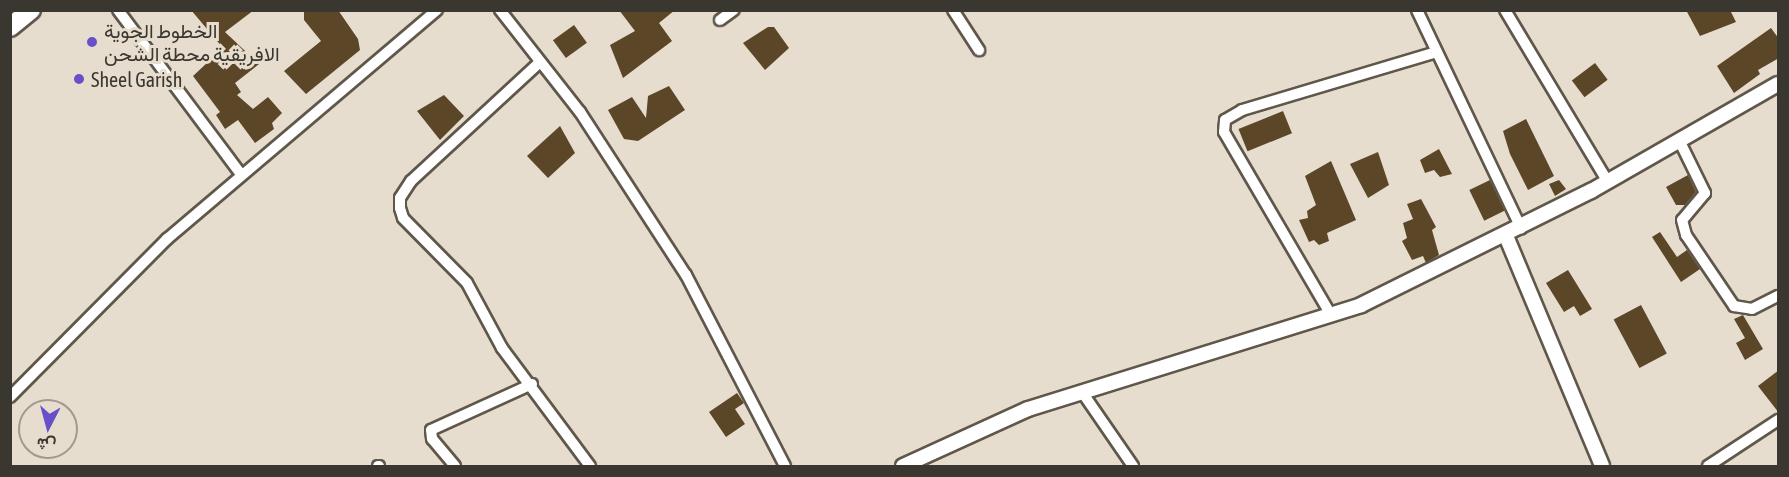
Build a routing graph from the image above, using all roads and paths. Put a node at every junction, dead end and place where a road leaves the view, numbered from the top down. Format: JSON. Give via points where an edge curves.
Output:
{"nodes":[{"id":1,"x":31,"y":10,"type":"edge"},
{"id":2,"x":118,"y":10,"type":"edge"},
{"id":3,"x":437,"y":10,"type":"edge"},
{"id":4,"x":500,"y":10,"type":"edge"},
{"id":5,"x":734,"y":10,"type":"edge"},
{"id":6,"x":953,"y":10,"type":"edge"},
{"id":7,"x":1417,"y":10,"type":"edge"},
{"id":8,"x":1505,"y":10,"type":"edge"},
{"id":9,"x":720,"y":20,"type":"dead end"},
{"id":10,"x":10,"y":27,"type":"edge"},
{"id":11,"x":979,"y":50,"type":"dead end"},
{"id":12,"x":1436,"y":52,"type":"junction"},
{"id":13,"x":540,"y":62,"type":"junction"},
{"id":14,"x":1779,"y":84,"type":"edge"},
{"id":15,"x":1680,"y":142,"type":"junction"},
{"id":16,"x":240,"y":173,"type":"junction"},
{"id":17,"x":1608,"y":182,"type":"junction"},
{"id":18,"x":1521,"y":228,"type":"junction"},
{"id":19,"x":1506,"y":236,"type":"junction"},
{"id":20,"x":1779,"y":296,"type":"edge"},
{"id":21,"x":1331,"y":315,"type":"junction"},
{"id":22,"x":532,"y":384,"type":"junction"},
{"id":23,"x":1082,"y":392,"type":"junction"},
{"id":24,"x":10,"y":397,"type":"edge"},
{"id":25,"x":1779,"y":420,"type":"edge"},
{"id":26,"x":455,"y":466,"type":"edge"},
{"id":27,"x":590,"y":466,"type":"edge"},
{"id":28,"x":785,"y":466,"type":"edge"},
{"id":29,"x":903,"y":466,"type":"edge"},
{"id":30,"x":1133,"y":466,"type":"edge"},
{"id":31,"x":1602,"y":466,"type":"edge"},
{"id":32,"x":1708,"y":466,"type":"edge"}],
"edges":[{"from":1,"to":10,"type":"main road"},
{"from":2,"to":16,"type":"street"},
{"from":3,"to":16,"type":"street"},
{"from":4,"to":13,"type":"street"},
{"from":5,"to":9,"type":"street"},
{"from":6,"to":11,"type":"street"},
{"from":7,"to":12,"type":"street"},
{"from":8,"to":17,"type":"street"},
{"from":12,"to":18,"type":"street"},
{"from":12,"to":21,"type":"street","via":[[1242,110],[1225,120],[1224,132]]},
{"from":13,"to":22,"type":"street","via":[[411,181],[400,198],[403,218],[467,283],[502,348]]},
{"from":13,"to":28,"type":"street","via":[[580,112],[686,275]]},
{"from":14,"to":15,"type":"street"},
{"from":15,"to":17,"type":"street"},
{"from":15,"to":20,"type":"street","via":[[1705,193],[1682,220],[1686,235],[1734,306],[1752,309]]},
{"from":16,"to":24,"type":"street","via":[[166,239]]},
{"from":17,"to":18,"type":"street"},
{"from":18,"to":19,"type":"street"},
{"from":19,"to":21,"type":"street","via":[[1413,282]]},
{"from":19,"to":31,"type":"street"},
{"from":21,"to":23,"type":"street"},
{"from":22,"to":26,"type":"street","via":[[431,430],[431,437]]},
{"from":22,"to":27,"type":"street"},
{"from":23,"to":29,"type":"street","via":[[972,432]]},
{"from":23,"to":30,"type":"street"},
{"from":25,"to":32,"type":"street"}]}
